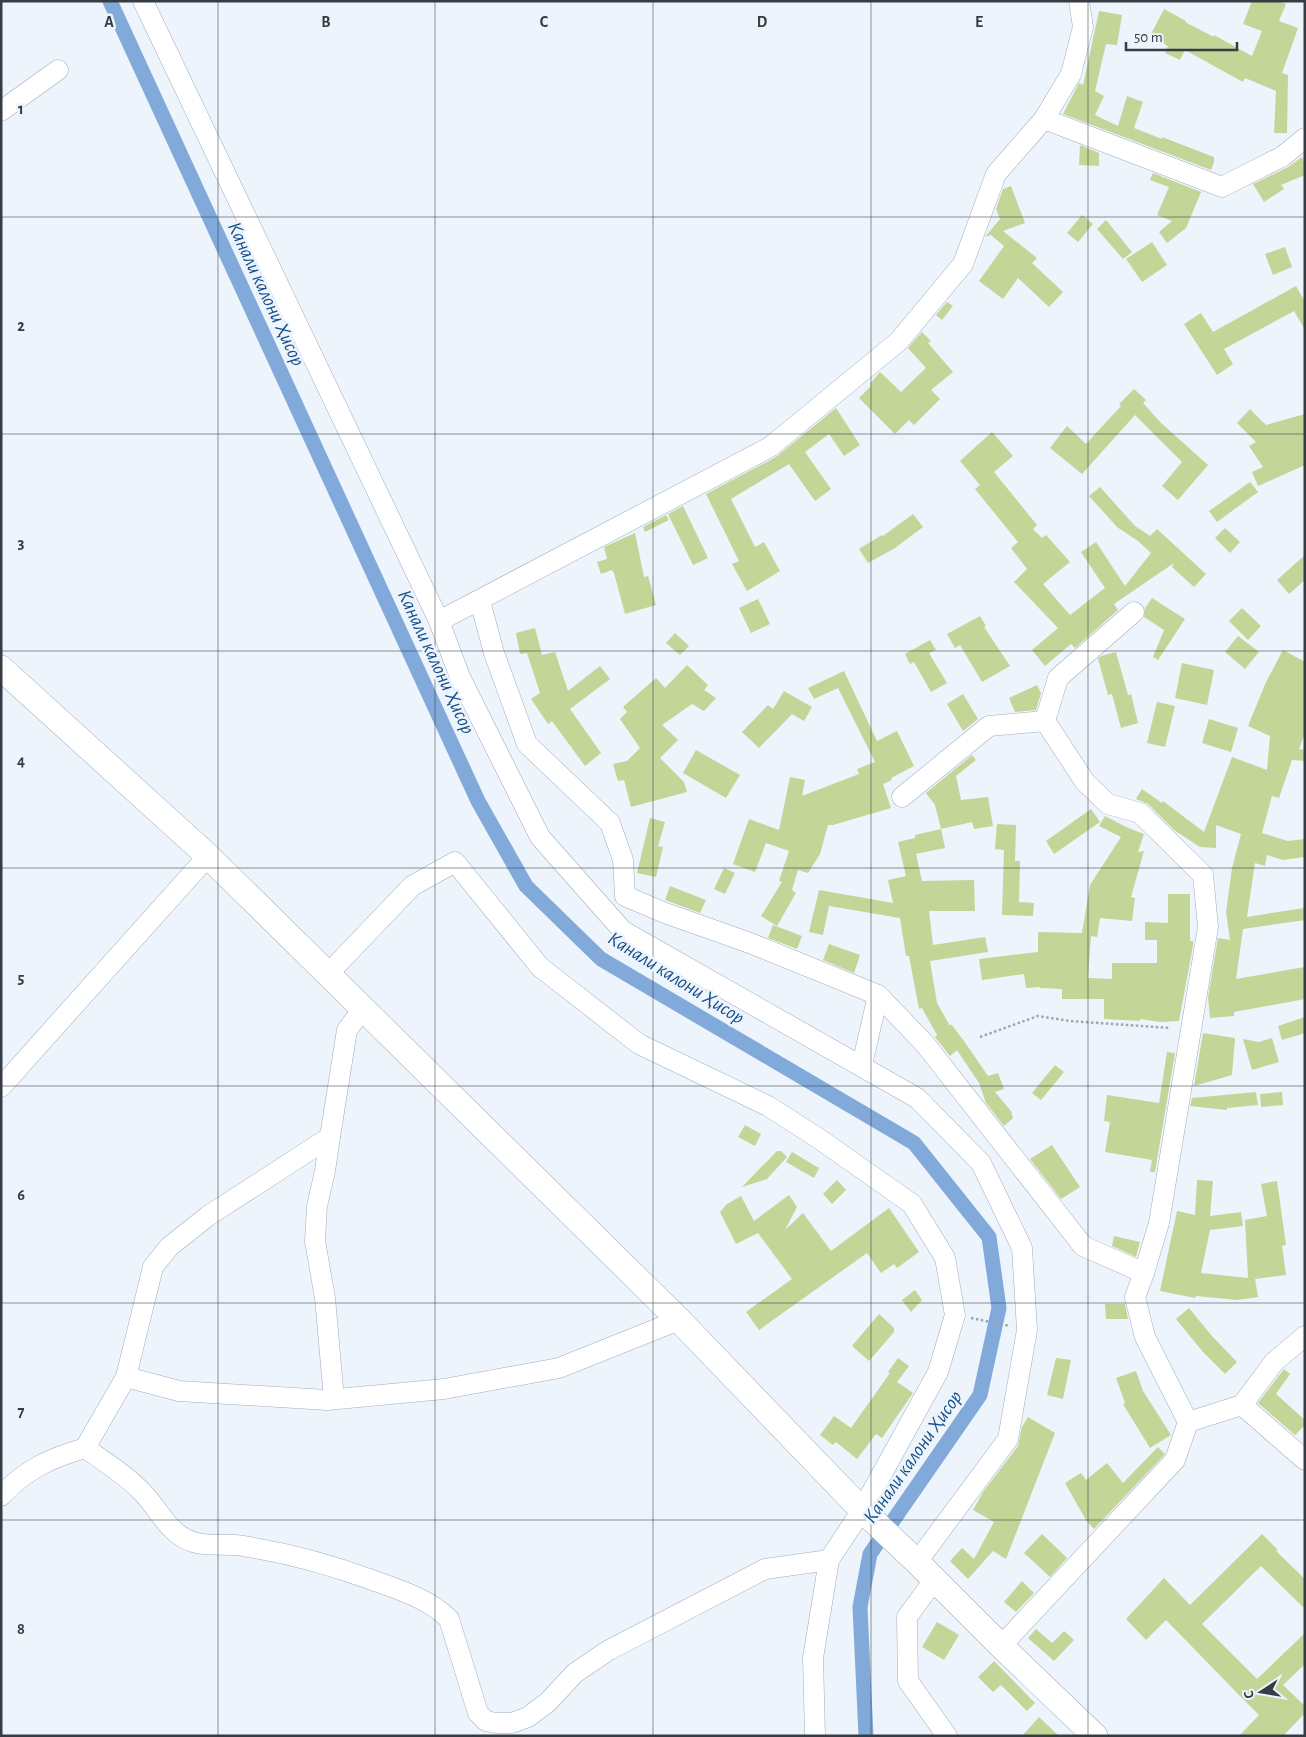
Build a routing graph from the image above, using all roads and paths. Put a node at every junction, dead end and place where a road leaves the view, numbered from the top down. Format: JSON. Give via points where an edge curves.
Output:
{"nodes":[{"id":1,"x":142,"y":1,"type":"edge"},
{"id":2,"x":1079,"y":1,"type":"edge"},
{"id":3,"x":58,"y":70,"type":"dead end"},
{"id":4,"x":1,"y":111,"type":"edge"},
{"id":5,"x":1044,"y":119,"type":"junction"},
{"id":6,"x":1305,"y":138,"type":"edge"},
{"id":7,"x":480,"y":601,"type":"junction"},
{"id":8,"x":1134,"y":612,"type":"dead end"},
{"id":9,"x":439,"y":621,"type":"junction"},
{"id":10,"x":1,"y":668,"type":"edge"},
{"id":11,"x":1046,"y":721,"type":"junction"},
{"id":12,"x":902,"y":797,"type":"dead end"},
{"id":13,"x":208,"y":856,"type":"junction"},
{"id":14,"x":328,"y":974,"type":"junction"},
{"id":15,"x":878,"y":995,"type":"junction"},
{"id":16,"x":363,"y":1009,"type":"junction"},
{"id":17,"x":1170,"y":1028,"type":"dead end"},
{"id":18,"x":980,"y":1037,"type":"dead end"},
{"id":19,"x":862,"y":1065,"type":"junction"},
{"id":20,"x":1,"y":1087,"type":"edge"},
{"id":21,"x":330,"y":1137,"type":"junction"},
{"id":22,"x":1144,"y":1273,"type":"junction"},
{"id":23,"x":955,"y":1314,"type":"junction"},
{"id":24,"x":679,"y":1320,"type":"junction"},
{"id":25,"x":1027,"y":1330,"type":"junction"},
{"id":26,"x":1305,"y":1336,"type":"edge"},
{"id":27,"x":126,"y":1377,"type":"junction"},
{"id":28,"x":334,"y":1400,"type":"junction"},
{"id":29,"x":1242,"y":1405,"type":"junction"},
{"id":30,"x":1188,"y":1422,"type":"junction"},
{"id":31,"x":85,"y":1448,"type":"junction"},
{"id":32,"x":1305,"y":1460,"type":"edge"},
{"id":33,"x":1,"y":1496,"type":"edge"},
{"id":34,"x":862,"y":1510,"type":"junction"},
{"id":35,"x":829,"y":1560,"type":"junction"},
{"id":36,"x":917,"y":1562,"type":"junction"},
{"id":37,"x":935,"y":1579,"type":"junction"},
{"id":38,"x":1001,"y":1646,"type":"junction"},
{"id":39,"x":815,"y":1736,"type":"edge"},
{"id":40,"x":947,"y":1736,"type":"edge"},
{"id":41,"x":1095,"y":1736,"type":"edge"}],
"edges":[{"from":1,"to":9,"type":"street"},
{"from":2,"to":5,"type":"street","via":[[1083,27],[1071,74]]},
{"from":3,"to":4,"type":"street"},
{"from":5,"to":6,"type":"street","via":[[1222,187],[1283,156]]},
{"from":5,"to":7,"type":"street","via":[[996,174],[963,264],[899,341],[770,448]]},
{"from":7,"to":9,"type":"street"},
{"from":7,"to":15,"type":"street","via":[[494,653],[527,744],[610,824],[623,860],[625,896]]},
{"from":8,"to":11,"type":"street","via":[[1058,678]]},
{"from":9,"to":19,"type":"street","via":[[460,678],[540,837],[623,931]]},
{"from":10,"to":13,"type":"main road"},
{"from":11,"to":12,"type":"street","via":[[989,726]]},
{"from":11,"to":22,"type":"street","via":[[1091,788],[1108,804],[1140,813],[1203,876],[1208,927],[1159,1223]]},
{"from":13,"to":14,"type":"main road"},
{"from":13,"to":20,"type":"street"},
{"from":14,"to":16,"type":"main road"},
{"from":14,"to":23,"type":"street","via":[[412,886],[455,862],[540,968],[639,1044],[768,1106],[912,1204],[945,1258]]},
{"from":15,"to":19,"type":"street"},
{"from":15,"to":22,"type":"street","via":[[924,1044],[1083,1246]]},
{"from":16,"to":21,"type":"street","via":[[348,1030]]},
{"from":16,"to":24,"type":"main road"},
{"from":17,"to":18,"type":"path","via":[[1038,1016]]},
{"from":19,"to":25,"type":"street","via":[[917,1098],[981,1163],[1022,1248]]},
{"from":21,"to":27,"type":"street","via":[[208,1216],[169,1248],[153,1267]]},
{"from":21,"to":28,"type":"street","via":[[317,1206],[315,1241],[325,1298]]},
{"from":22,"to":30,"type":"street","via":[[1134,1297],[1145,1337]]},
{"from":23,"to":25,"type":"path"},
{"from":23,"to":34,"type":"street","via":[[938,1372]]},
{"from":24,"to":28,"type":"street","via":[[559,1368],[444,1389]]},
{"from":24,"to":34,"type":"main road"},
{"from":25,"to":36,"type":"street","via":[[1008,1438]]},
{"from":26,"to":29,"type":"street","via":[[1274,1362]]},
{"from":27,"to":28,"type":"street","via":[[179,1391]]},
{"from":27,"to":31,"type":"street"},
{"from":29,"to":30,"type":"street"},
{"from":29,"to":32,"type":"street"},
{"from":30,"to":38,"type":"street","via":[[1174,1460]]},
{"from":31,"to":33,"type":"street","via":[[42,1463],[15,1481]]},
{"from":31,"to":35,"type":"street","via":[[144,1493],[174,1532],[193,1542],[240,1545],[330,1565],[400,1590],[440,1610],[449,1619],[457,1640],[478,1713],[486,1721],[496,1723],[512,1723],[528,1717],[548,1702],[575,1673],[610,1650],[765,1569]]},
{"from":34,"to":35,"type":"street"},
{"from":34,"to":36,"type":"main road"},
{"from":35,"to":39,"type":"street","via":[[813,1658]]},
{"from":36,"to":37,"type":"main road"},
{"from":37,"to":38,"type":"main road"},
{"from":37,"to":40,"type":"street","via":[[907,1617],[908,1681]]},
{"from":38,"to":41,"type":"main road"}]}
